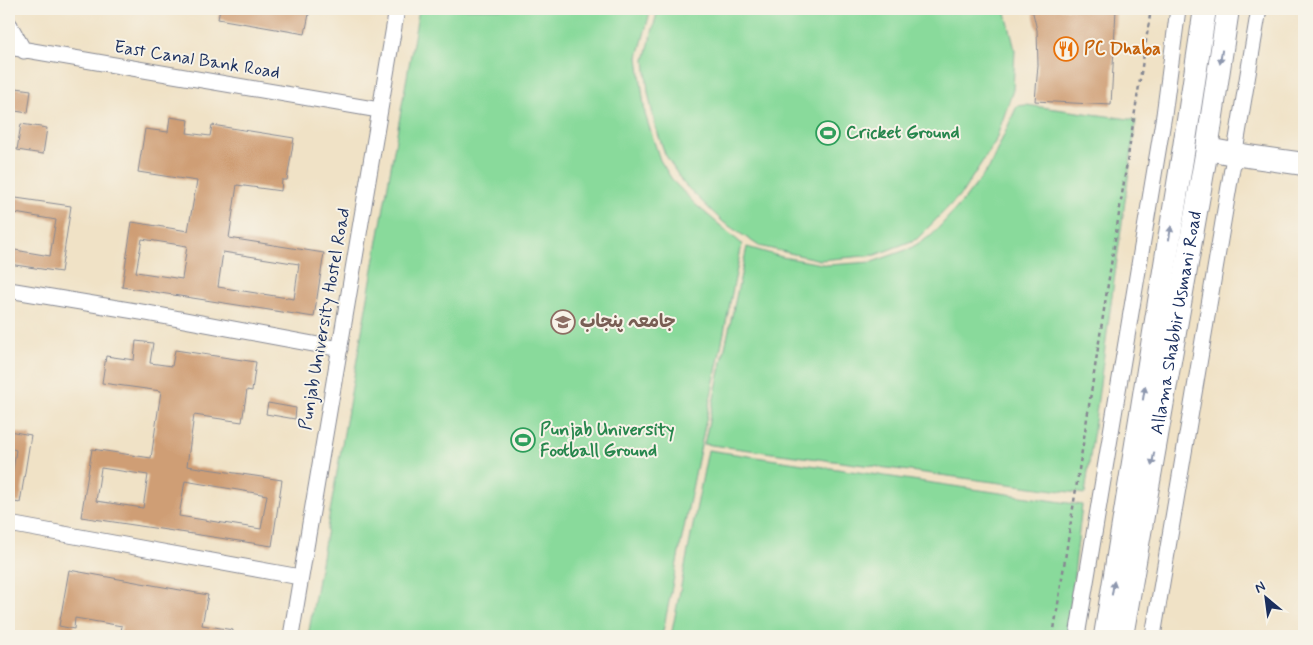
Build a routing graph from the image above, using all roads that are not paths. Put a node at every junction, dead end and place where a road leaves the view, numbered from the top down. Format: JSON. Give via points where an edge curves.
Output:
{"nodes":[{"id":1,"x":397,"y":9,"type":"edge"},
{"id":2,"x":1178,"y":9,"type":"edge"},
{"id":3,"x":1205,"y":9,"type":"edge"},
{"id":4,"x":1228,"y":9,"type":"edge"},
{"id":5,"x":1259,"y":9,"type":"edge"},
{"id":6,"x":9,"y":24,"type":"edge"},
{"id":7,"x":9,"y":48,"type":"edge"},
{"id":8,"x":24,"y":51,"type":"junction"},
{"id":9,"x":379,"y":110,"type":"junction"},
{"id":10,"x":1206,"y":149,"type":"junction"},
{"id":11,"x":1234,"y":154,"type":"junction"},
{"id":12,"x":1304,"y":164,"type":"edge"},
{"id":13,"x":9,"y":290,"type":"edge"},
{"id":14,"x":340,"y":350,"type":"junction"},
{"id":15,"x":9,"y":524,"type":"edge"},
{"id":16,"x":300,"y":576,"type":"junction"},
{"id":17,"x":290,"y":636,"type":"edge"},
{"id":18,"x":1077,"y":636,"type":"edge"},
{"id":19,"x":1105,"y":636,"type":"edge"},
{"id":20,"x":1122,"y":636,"type":"edge"},
{"id":21,"x":1153,"y":636,"type":"edge"}],
"edges":[{"from":1,"to":9,"type":"street","name":"Punjab University Hostel Road"},
{"from":2,"to":18,"type":"street","via":[[1164,115]]},
{"from":19,"to":3,"type":"main road","name":"Allama Shabbir Usmani Road","one_way":true},
{"from":4,"to":10,"type":"main road","name":"Allama Shabbir Usmani Road","one_way":true},
{"from":5,"to":11,"type":"street"},
{"from":6,"to":8,"type":"street"},
{"from":7,"to":8,"type":"street","name":"East Canal Bank Road"},
{"from":8,"to":9,"type":"street","name":"East Canal Bank Road"},
{"from":9,"to":14,"type":"street","name":"Punjab University Hostel Road"},
{"from":10,"to":11,"type":"main road"},
{"from":10,"to":20,"type":"main road","name":"Allama Shabbir Usmani Road","one_way":true},
{"from":11,"to":12,"type":"main road"},
{"from":11,"to":21,"type":"street"},
{"from":13,"to":14,"type":"street"},
{"from":14,"to":16,"type":"street","name":"Punjab University Hostel Road"},
{"from":15,"to":16,"type":"street"},
{"from":16,"to":17,"type":"street","name":"Punjab University Hostel Road"}]}
